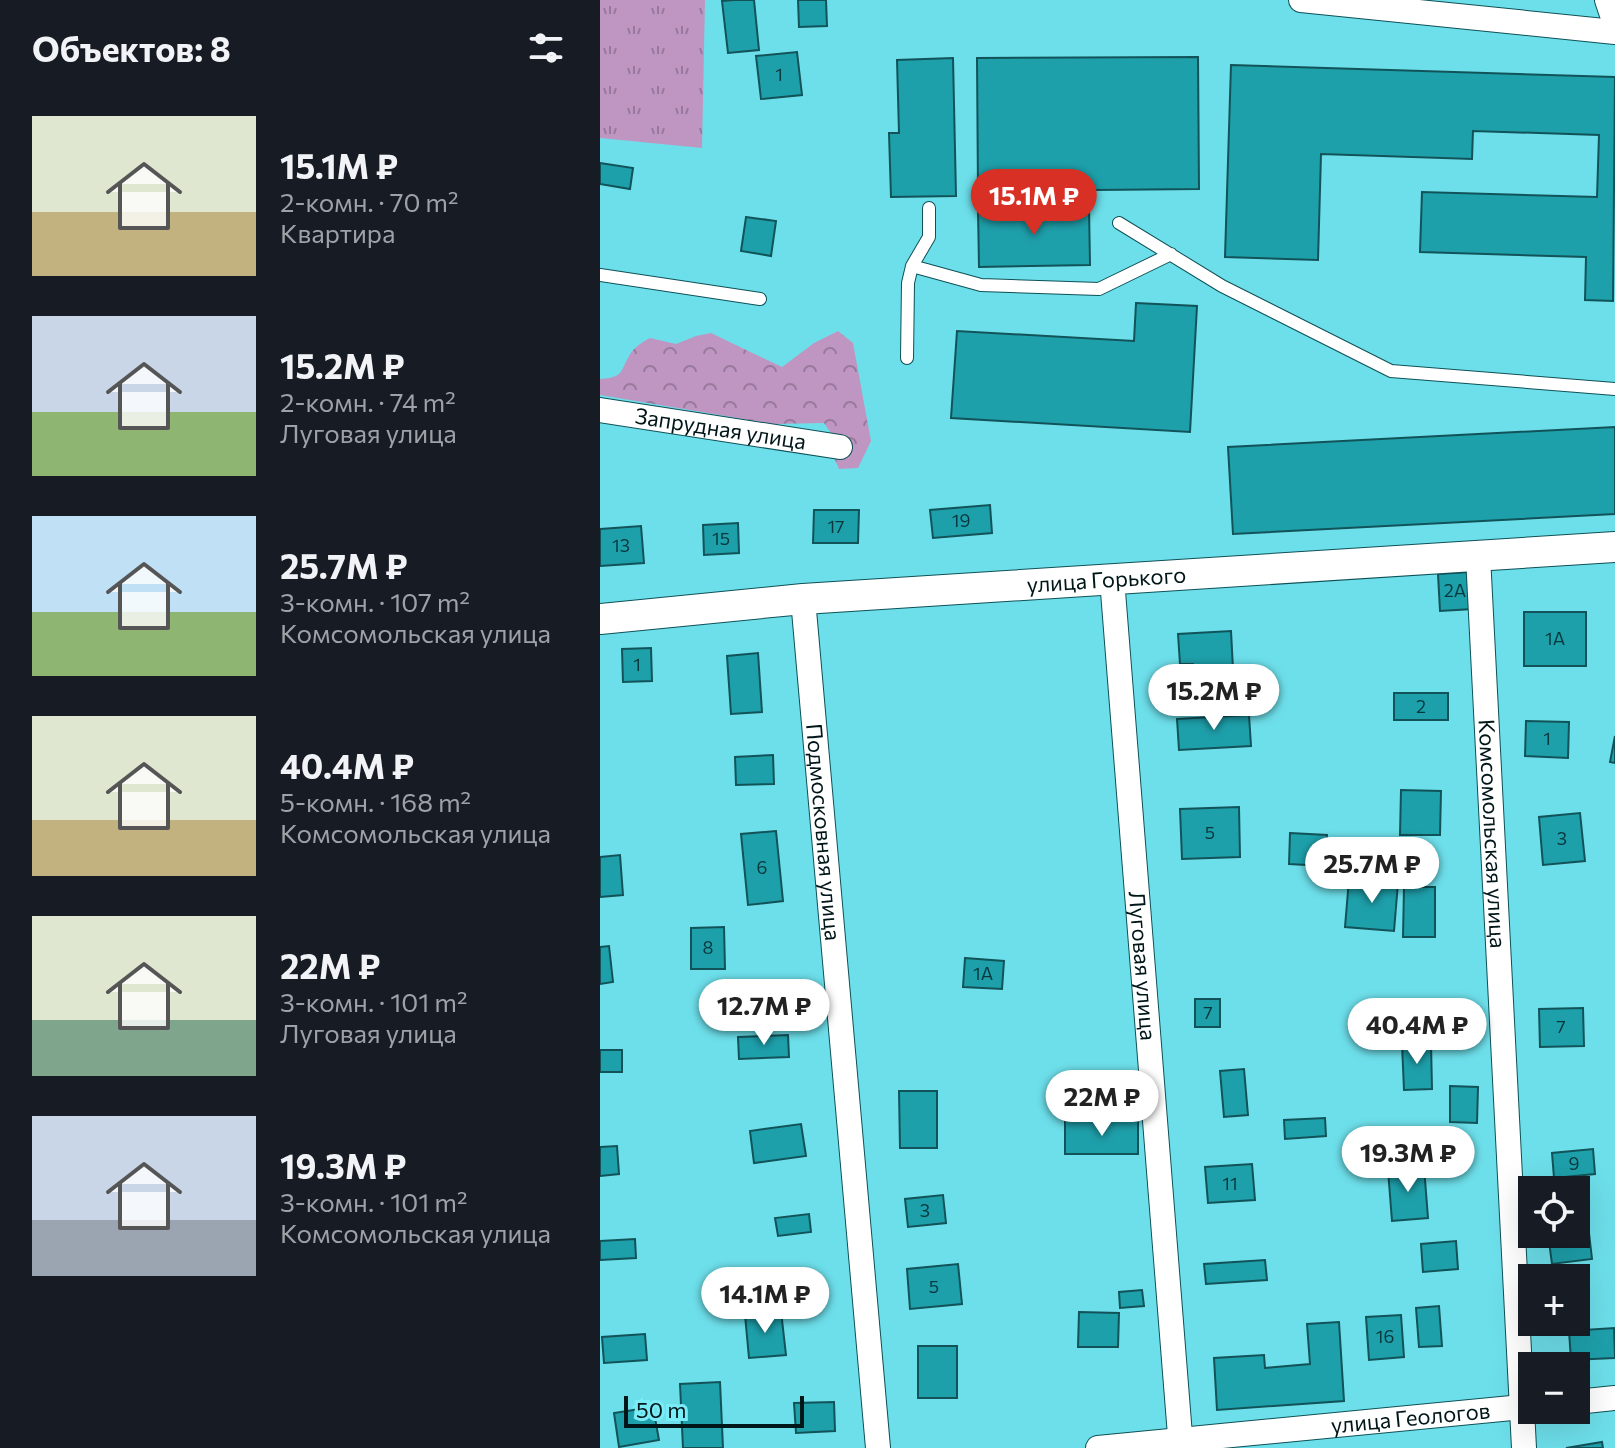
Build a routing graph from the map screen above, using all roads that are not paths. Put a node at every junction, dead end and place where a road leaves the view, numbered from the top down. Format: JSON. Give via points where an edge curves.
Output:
{"nodes":[{"id":1,"x":1301,"y":0,"type":"edge"},
{"id":2,"x":1607,"y":0,"type":"edge"},
{"id":3,"x":1615,"y":24,"type":"edge"},
{"id":4,"x":1615,"y":32,"type":"edge"},
{"id":5,"x":929,"y":208,"type":"dead end"},
{"id":6,"x":1119,"y":223,"type":"dead end"},
{"id":7,"x":1171,"y":254,"type":"junction"},
{"id":8,"x":912,"y":266,"type":"junction"},
{"id":9,"x":600,"y":275,"type":"edge"},
{"id":10,"x":760,"y":299,"type":"dead end"},
{"id":11,"x":907,"y":358,"type":"dead end"},
{"id":12,"x":1615,"y":389,"type":"edge"},
{"id":13,"x":600,"y":410,"type":"edge"},
{"id":14,"x":840,"y":447,"type":"dead end"},
{"id":15,"x":1615,"y":547,"type":"edge"},
{"id":16,"x":1478,"y":556,"type":"junction"},
{"id":17,"x":1112,"y":579,"type":"junction"},
{"id":18,"x":803,"y":599,"type":"junction"},
{"id":19,"x":600,"y":619,"type":"edge"},
{"id":20,"x":1523,"y":1352,"type":"edge"},
{"id":21,"x":1615,"y":1398,"type":"edge"},
{"id":22,"x":1590,"y":1401,"type":"edge"},
{"id":23,"x":1518,"y":1408,"type":"edge"},
{"id":24,"x":1525,"y":1424,"type":"edge"},
{"id":25,"x":1181,"y":1444,"type":"edge"},
{"id":26,"x":878,"y":1448,"type":"edge"},
{"id":27,"x":1098,"y":1448,"type":"edge"},
{"id":28,"x":1524,"y":1448,"type":"edge"}],
"edges":[{"from":1,"to":4,"type":"street"},
{"from":2,"to":3,"type":"street"},
{"from":5,"to":8,"type":"lane","via":[[929,237]]},
{"from":6,"to":7,"type":"lane"},
{"from":7,"to":8,"type":"lane","via":[[1099,289],[981,285]]},
{"from":7,"to":12,"type":"lane","via":[[1222,286],[1391,371]]},
{"from":8,"to":11,"type":"lane"},
{"from":9,"to":10,"type":"lane"},
{"from":13,"to":14,"type":"street","name":"Запрудная улица"},
{"from":15,"to":16,"type":"street","name":"улица Горького"},
{"from":16,"to":17,"type":"street","name":"улица Горького"},
{"from":16,"to":20,"type":"street","name":"Комсомольская улица"},
{"from":17,"to":18,"type":"street","name":"улица Горького"},
{"from":17,"to":25,"type":"street","name":"Луговая улица"},
{"from":18,"to":19,"type":"street","name":"улица Горького"},
{"from":18,"to":26,"type":"street","name":"Подмосковная улица"},
{"from":21,"to":22,"type":"street"},
{"from":23,"to":25,"type":"street","name":"улица Геологов"},
{"from":24,"to":28,"type":"street","name":"Комсомольская улица"},
{"from":25,"to":27,"type":"street","name":"улица Геологов"}]}
